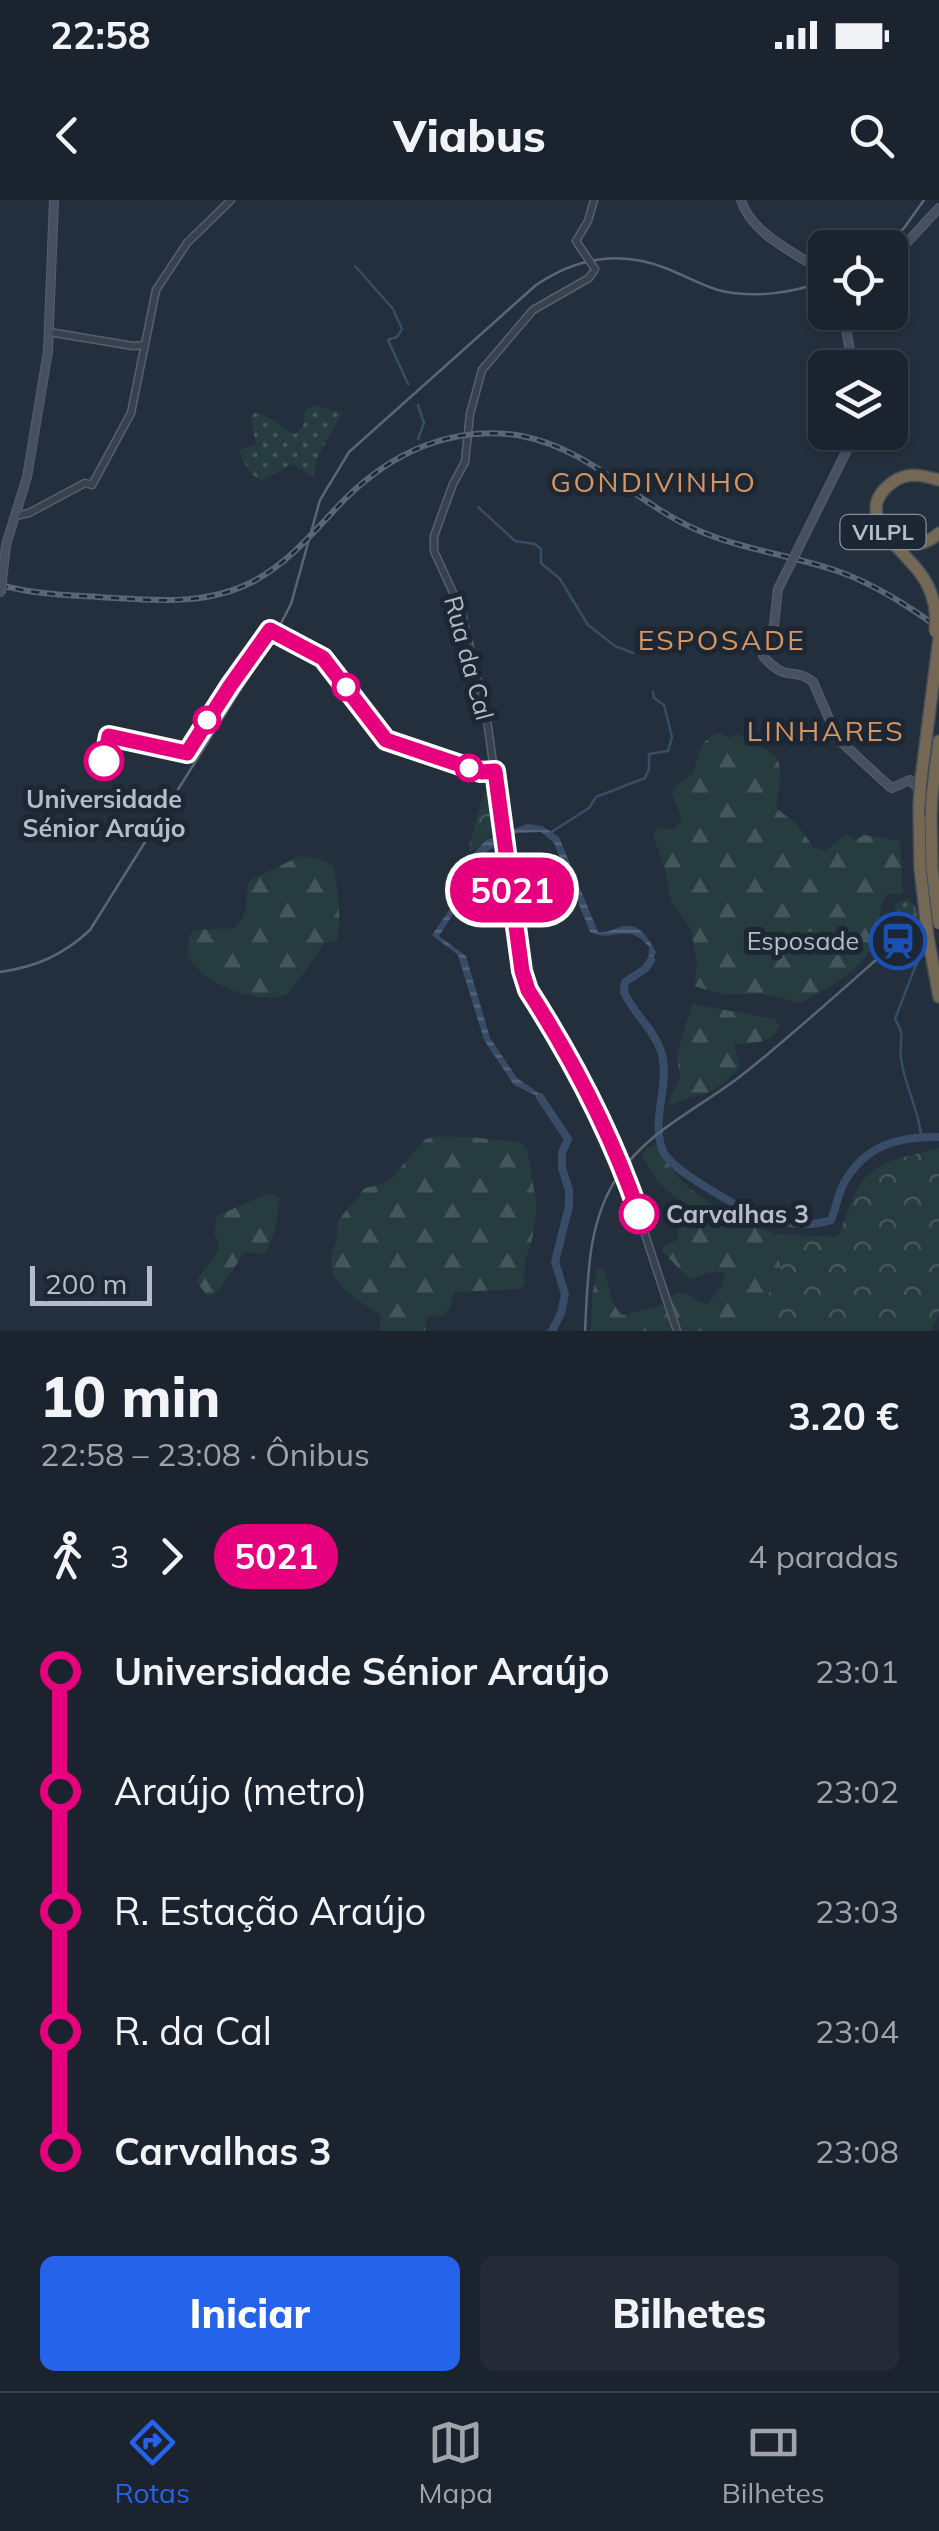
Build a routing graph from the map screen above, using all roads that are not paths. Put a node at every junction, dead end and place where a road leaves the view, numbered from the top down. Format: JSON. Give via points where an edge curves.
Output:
{"nodes":[{"id":1,"x":54,"y":200,"type":"edge"},
{"id":2,"x":231,"y":200,"type":"edge"},
{"id":3,"x":594,"y":200,"type":"edge"},
{"id":4,"x":741,"y":200,"type":"edge"},
{"id":5,"x":939,"y":208,"type":"edge"},
{"id":6,"x":908,"y":242,"type":"edge"},
{"id":7,"x":808,"y":261,"type":"edge"},
{"id":8,"x":50,"y":332,"type":"junction"},
{"id":9,"x":145,"y":344,"type":"junction"},
{"id":10,"x":847,"y":450,"type":"edge"},
{"id":11,"x":939,"y":482,"type":"edge"},
{"id":12,"x":15,"y":516,"type":"junction"},
{"id":13,"x":939,"y":533,"type":"edge"},
{"id":14,"x":2,"y":582,"type":"edge"},
{"id":15,"x":0,"y":596,"type":"edge"},
{"id":16,"x":937,"y":635,"type":"edge"},
{"id":17,"x":939,"y":741,"type":"edge"},
{"id":18,"x":935,"y":818,"type":"edge"},
{"id":19,"x":926,"y":868,"type":"junction"},
{"id":20,"x":939,"y":924,"type":"edge"},
{"id":21,"x":939,"y":997,"type":"edge"},
{"id":22,"x":677,"y":1331,"type":"edge"}],
"edges":[{"from":1,"to":8,"type":"main road"},
{"from":2,"to":9,"type":"street","via":[[164,275]]},
{"from":3,"to":22,"type":"street","name":"Rua da Cal","bridge":true,"via":[[576,240],[595,269],[533,310],[482,370],[465,462],[434,551],[461,610],[487,720],[522,971],[621,1163]]},
{"from":4,"to":7,"type":"main road","via":[[758,227]]},
{"from":5,"to":6,"type":"main road"},
{"from":8,"to":9,"type":"street"},
{"from":8,"to":12,"type":"main road"},
{"from":9,"to":12,"type":"street","via":[[131,413],[92,485]]},
{"from":10,"to":18,"type":"main road","bridge":true,"via":[[778,590],[763,653],[783,675],[813,682],[838,739],[892,788],[910,780]]},
{"from":11,"to":13,"type":"highway","number":"VILPL","via":[[896,486],[882,513],[888,530],[904,543],[926,542]]},
{"from":11,"to":16,"type":"highway","number":"VILPL","bridge":true,"via":[[901,478],[883,492],[878,508],[884,534],[926,583]]},
{"from":12,"to":14,"type":"main road"},
{"from":14,"to":15,"type":"main road","bridge":true},
{"from":16,"to":19,"type":"highway","number":"VILPL","bridge":true,"via":[[919,805]]},
{"from":17,"to":18,"type":"highway","bridge":true},
{"from":18,"to":19,"type":"highway"},
{"from":19,"to":20,"type":"highway","bridge":true},
{"from":19,"to":21,"type":"highway","bridge":true}]}
